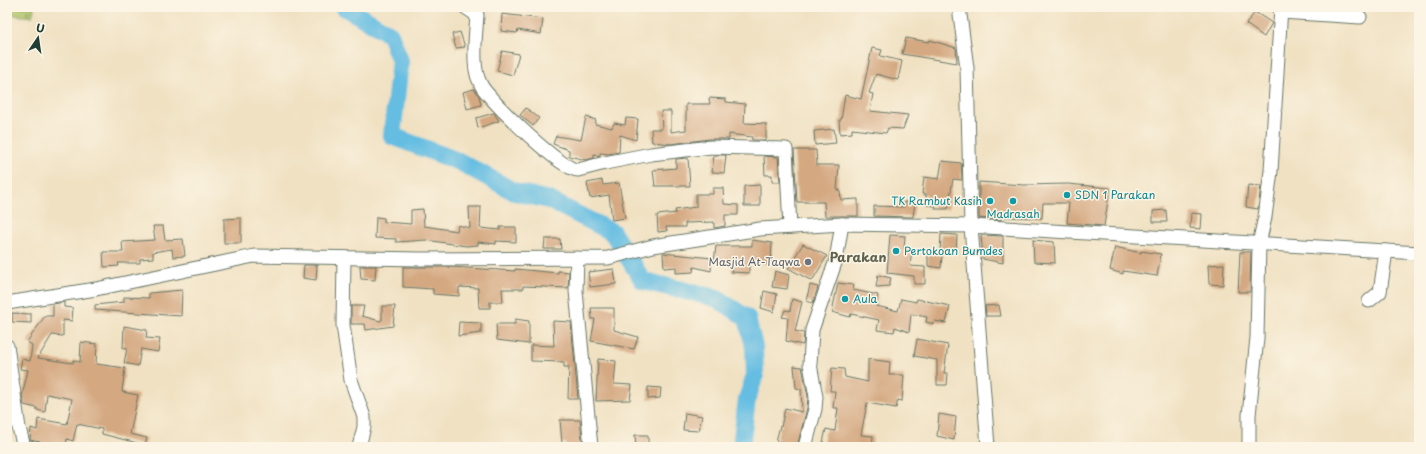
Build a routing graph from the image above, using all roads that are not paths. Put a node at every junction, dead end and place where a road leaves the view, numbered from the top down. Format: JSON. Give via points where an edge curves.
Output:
{"nodes":[{"id":1,"x":465,"y":7,"type":"edge"},
{"id":2,"x":959,"y":7,"type":"edge"},
{"id":3,"x":1281,"y":10,"type":"edge"},
{"id":4,"x":1360,"y":17,"type":"dead end"},
{"id":5,"x":842,"y":224,"type":"junction"},
{"id":6,"x":971,"y":226,"type":"junction"},
{"id":7,"x":790,"y":227,"type":"junction"},
{"id":8,"x":1259,"y":244,"type":"junction"},
{"id":9,"x":1386,"y":252,"type":"junction"},
{"id":10,"x":1419,"y":253,"type":"edge"},
{"id":11,"x":344,"y":258,"type":"junction"},
{"id":12,"x":577,"y":258,"type":"junction"},
{"id":13,"x":1369,"y":301,"type":"dead end"},
{"id":14,"x":7,"y":303,"type":"edge"},
{"id":15,"x":7,"y":346,"type":"edge"},
{"id":16,"x":24,"y":447,"type":"edge"},
{"id":17,"x":359,"y":447,"type":"edge"},
{"id":18,"x":591,"y":447,"type":"edge"},
{"id":19,"x":805,"y":447,"type":"edge"},
{"id":20,"x":988,"y":447,"type":"edge"},
{"id":21,"x":1250,"y":447,"type":"edge"}],
"edges":[{"from":1,"to":7,"type":"street","via":[[477,15],[476,70],[485,91],[546,151],[564,165],[574,171],[651,154],[711,147],[786,149]]},
{"from":2,"to":6,"type":"street","via":[[967,68]]},
{"from":3,"to":4,"type":"street"},
{"from":3,"to":8,"type":"street","via":[[1271,171]]},
{"from":5,"to":6,"type":"street"},
{"from":5,"to":7,"type":"street"},
{"from":5,"to":19,"type":"street","via":[[836,260],[812,330],[810,364],[816,397]]},
{"from":6,"to":8,"type":"street"},
{"from":6,"to":20,"type":"street"},
{"from":7,"to":12,"type":"street","via":[[662,244],[608,258]]},
{"from":8,"to":9,"type":"street"},
{"from":8,"to":21,"type":"street","via":[[1257,338],[1249,415]]},
{"from":9,"to":10,"type":"street"},
{"from":9,"to":13,"type":"street","via":[[1380,292]]},
{"from":11,"to":12,"type":"street"},
{"from":11,"to":14,"type":"street","via":[[254,256],[96,289]]},
{"from":11,"to":17,"type":"street","via":[[343,325],[351,380],[364,417]]},
{"from":12,"to":18,"type":"street","via":[[576,291]]},
{"from":15,"to":16,"type":"street"}]}
